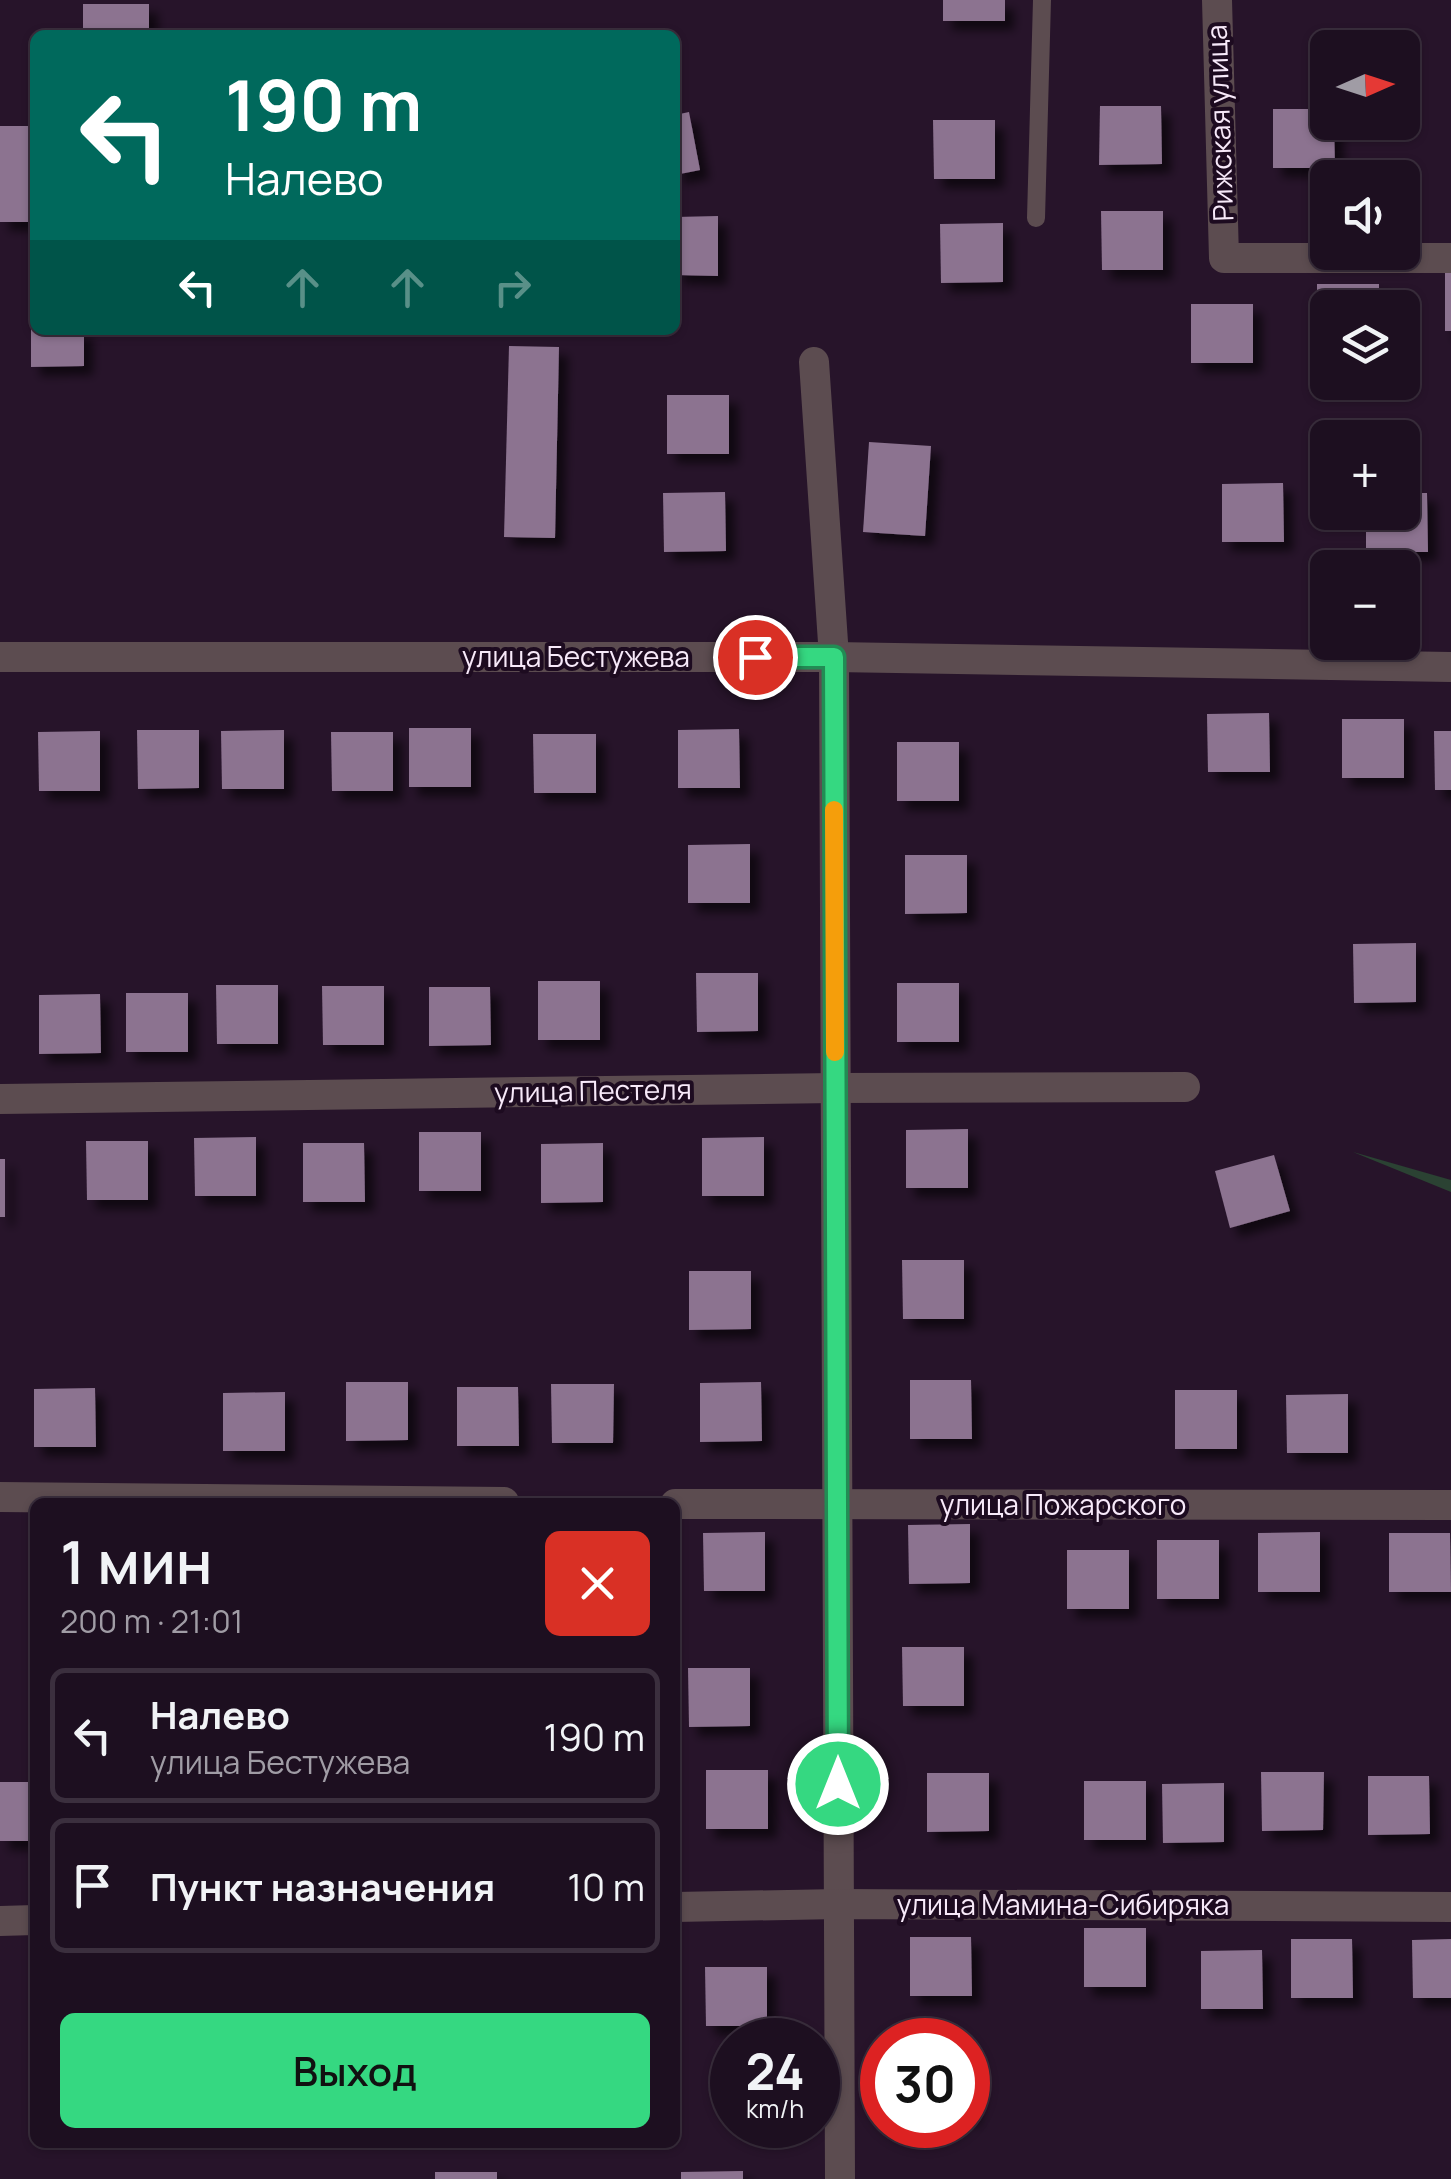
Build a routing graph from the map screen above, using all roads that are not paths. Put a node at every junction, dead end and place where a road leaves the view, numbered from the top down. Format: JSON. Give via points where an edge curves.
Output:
{"nodes":[{"id":1,"x":1042,"y":0,"type":"edge"},
{"id":2,"x":1216,"y":0,"type":"edge"},
{"id":3,"x":1036,"y":218,"type":"dead end"},
{"id":4,"x":1451,"y":258,"type":"edge"},
{"id":5,"x":814,"y":362,"type":"dead end"},
{"id":6,"x":834,"y":657,"type":"junction"},
{"id":7,"x":0,"y":658,"type":"edge"},
{"id":8,"x":1451,"y":666,"type":"edge"},
{"id":9,"x":1185,"y":1087,"type":"dead end"},
{"id":10,"x":835,"y":1088,"type":"junction"},
{"id":11,"x":0,"y":1098,"type":"edge"},
{"id":12,"x":0,"y":1497,"type":"edge"},
{"id":13,"x":101,"y":1498,"type":"edge"},
{"id":14,"x":680,"y":1504,"type":"edge"},
{"id":15,"x":1451,"y":1504,"type":"edge"},
{"id":16,"x":837,"y":1506,"type":"junction"},
{"id":17,"x":839,"y":1904,"type":"junction"},
{"id":18,"x":680,"y":1907,"type":"edge"},
{"id":19,"x":1451,"y":1907,"type":"edge"},
{"id":20,"x":30,"y":1920,"type":"edge"},
{"id":21,"x":0,"y":1921,"type":"edge"},
{"id":22,"x":840,"y":2179,"type":"edge"}],
"edges":[{"from":1,"to":3,"type":"lane"},
{"from":2,"to":4,"type":"street","name":"Рижская улица","via":[[1224,258]]},
{"from":5,"to":6,"type":"street"},
{"from":6,"to":7,"type":"street","name":"улица Бестужева"},
{"from":6,"to":8,"type":"street","name":"улица Бестужева"},
{"from":6,"to":10,"type":"street"},
{"from":9,"to":10,"type":"street","name":"улица Пестеля"},
{"from":10,"to":11,"type":"street","name":"улица Пестеля"},
{"from":10,"to":16,"type":"street"},
{"from":12,"to":13,"type":"street"},
{"from":14,"to":16,"type":"street","name":"улица Пожарского"},
{"from":15,"to":16,"type":"street","name":"улица Пожарского"},
{"from":16,"to":17,"type":"street"},
{"from":17,"to":18,"type":"street","name":"улица Мамина-Сибиряка"},
{"from":17,"to":19,"type":"street","name":"улица Мамина-Сибиряка"},
{"from":17,"to":22,"type":"street"},
{"from":20,"to":21,"type":"street"}]}
